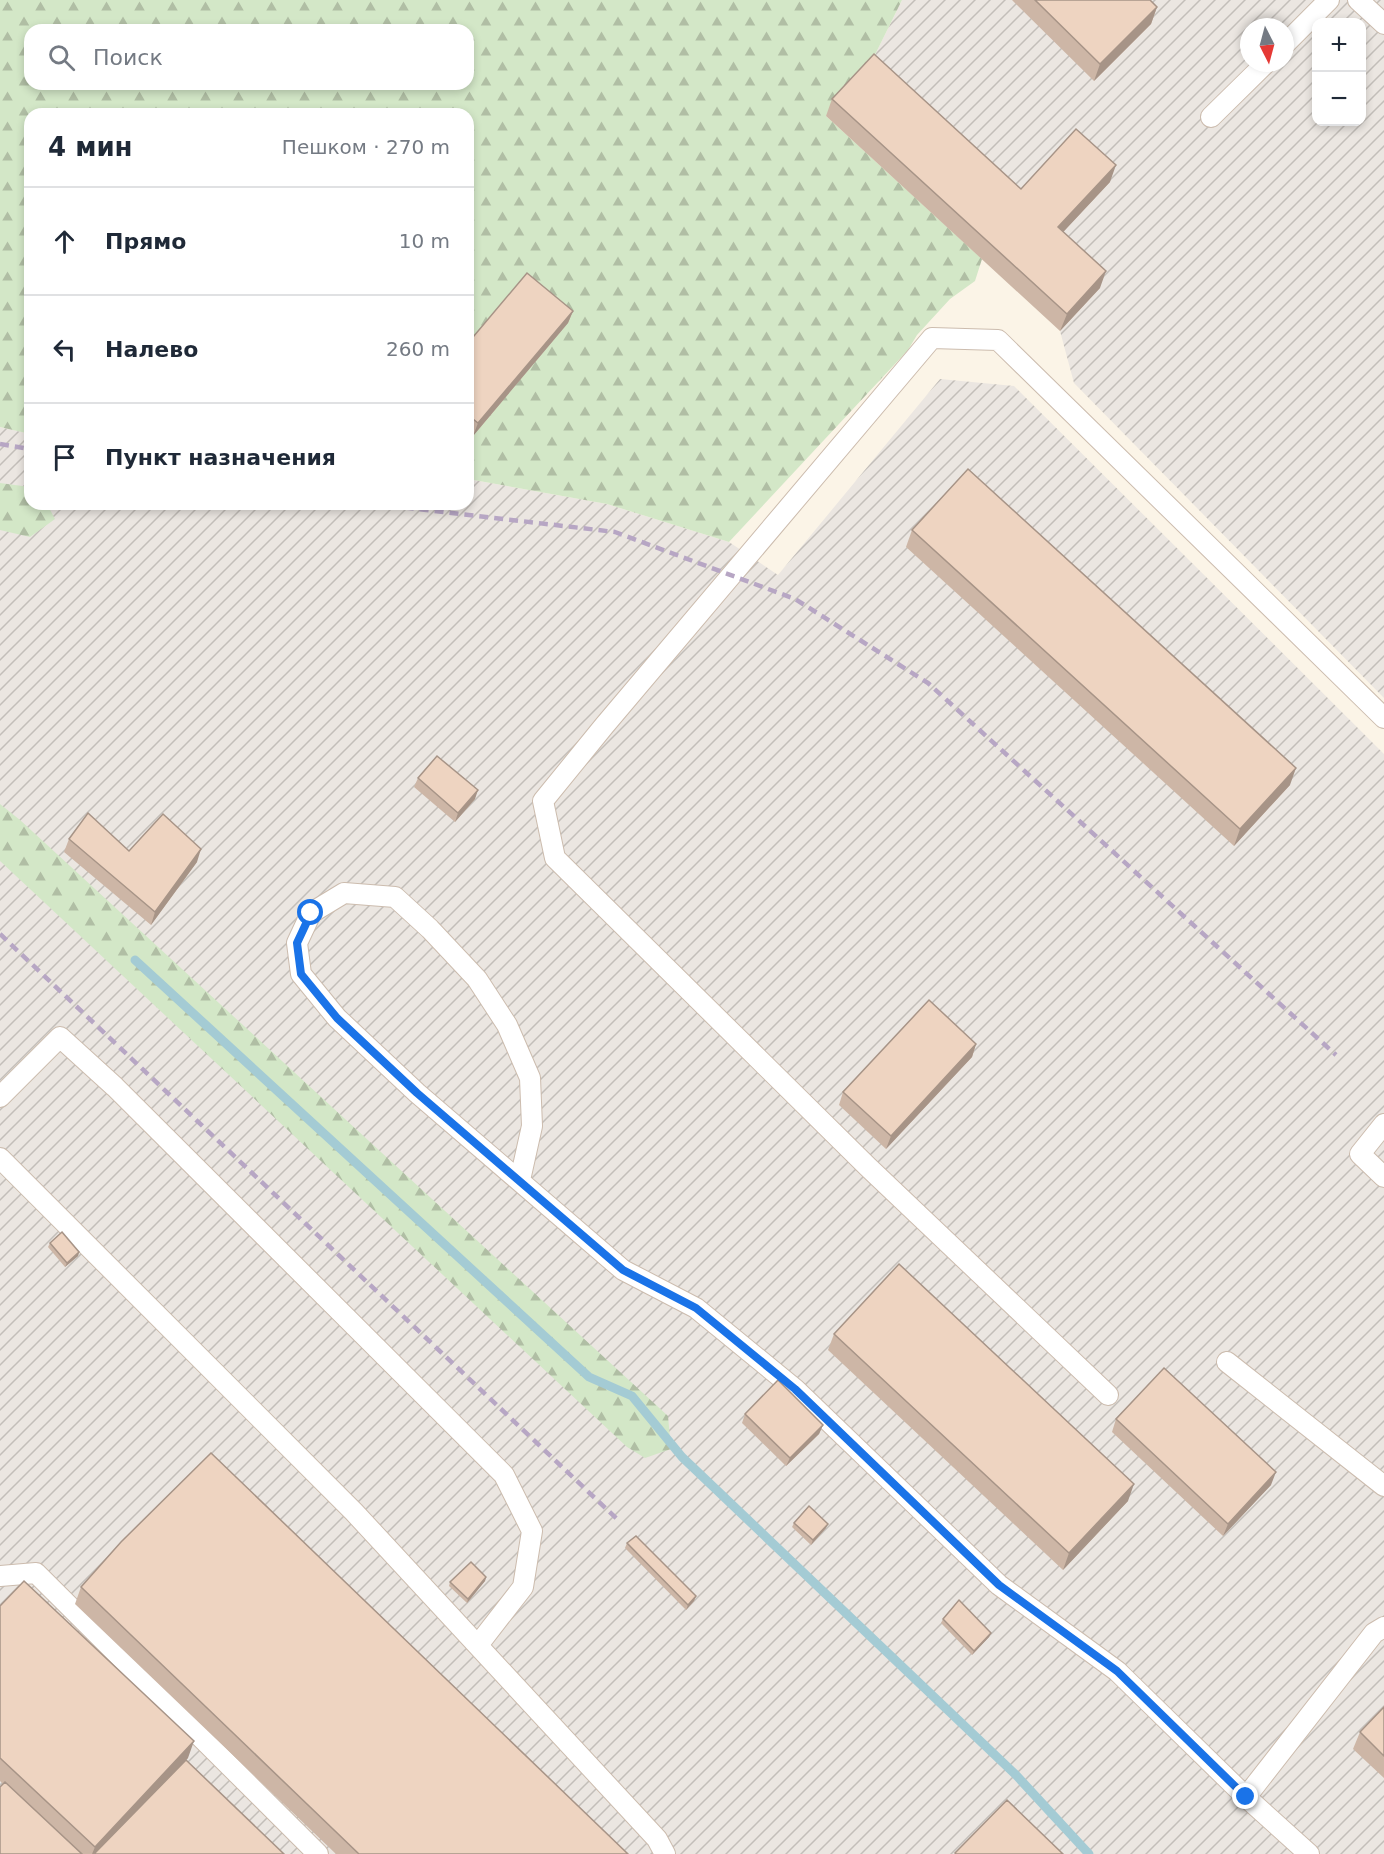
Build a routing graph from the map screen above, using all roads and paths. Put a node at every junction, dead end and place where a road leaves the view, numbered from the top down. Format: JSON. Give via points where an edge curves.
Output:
{"nodes":[{"id":1,"x":1329,"y":0,"type":"edge"},
{"id":2,"x":1358,"y":0,"type":"edge"},
{"id":3,"x":1384,"y":24,"type":"edge"},
{"id":4,"x":1294,"y":35,"type":"edge"},
{"id":5,"x":1257,"y":72,"type":"edge"},
{"id":6,"x":1211,"y":117,"type":"dead end"},
{"id":7,"x":1384,"y":718,"type":"edge"},
{"id":8,"x":0,"y":1097,"type":"edge"},
{"id":9,"x":1384,"y":1124,"type":"edge"},
{"id":10,"x":0,"y":1158,"type":"edge"},
{"id":11,"x":1384,"y":1177,"type":"edge"},
{"id":12,"x":520,"y":1180,"type":"junction"},
{"id":13,"x":1227,"y":1362,"type":"dead end"},
{"id":14,"x":1108,"y":1395,"type":"dead end"},
{"id":15,"x":1384,"y":1485,"type":"edge"},
{"id":16,"x":0,"y":1576,"type":"edge"},
{"id":17,"x":1384,"y":1627,"type":"edge"},
{"id":18,"x":477,"y":1645,"type":"junction"},
{"id":19,"x":1246,"y":1797,"type":"junction"},
{"id":20,"x":318,"y":1854,"type":"edge"},
{"id":21,"x":665,"y":1854,"type":"edge"},
{"id":22,"x":1309,"y":1854,"type":"edge"}],
"edges":[{"from":1,"to":4,"type":"lane"},
{"from":2,"to":3,"type":"lane"},
{"from":5,"to":6,"type":"lane"},
{"from":7,"to":14,"type":"lane","via":[[998,340],[932,338],[543,801],[555,858],[868,1167]]},
{"from":8,"to":18,"type":"lane","via":[[60,1037],[504,1475],[532,1531],[523,1587]]},
{"from":9,"to":11,"type":"lane","via":[[1360,1154]]},
{"from":10,"to":18,"type":"lane","via":[[354,1512]]},
{"from":12,"to":12,"type":"lane","via":[[417,1093],[337,1018],[301,974],[297,943],[311,913],[344,892],[395,897],[477,979],[507,1025],[530,1078],[532,1126]]},
{"from":12,"to":19,"type":"lane","via":[[623,1270],[696,1308],[795,1389],[999,1585],[1117,1671]]},
{"from":13,"to":15,"type":"lane"},
{"from":16,"to":20,"type":"lane","via":[[36,1573]]},
{"from":17,"to":19,"type":"lane","via":[[1374,1633]]},
{"from":18,"to":21,"type":"lane","via":[[657,1839]]},
{"from":19,"to":22,"type":"lane"}]}
